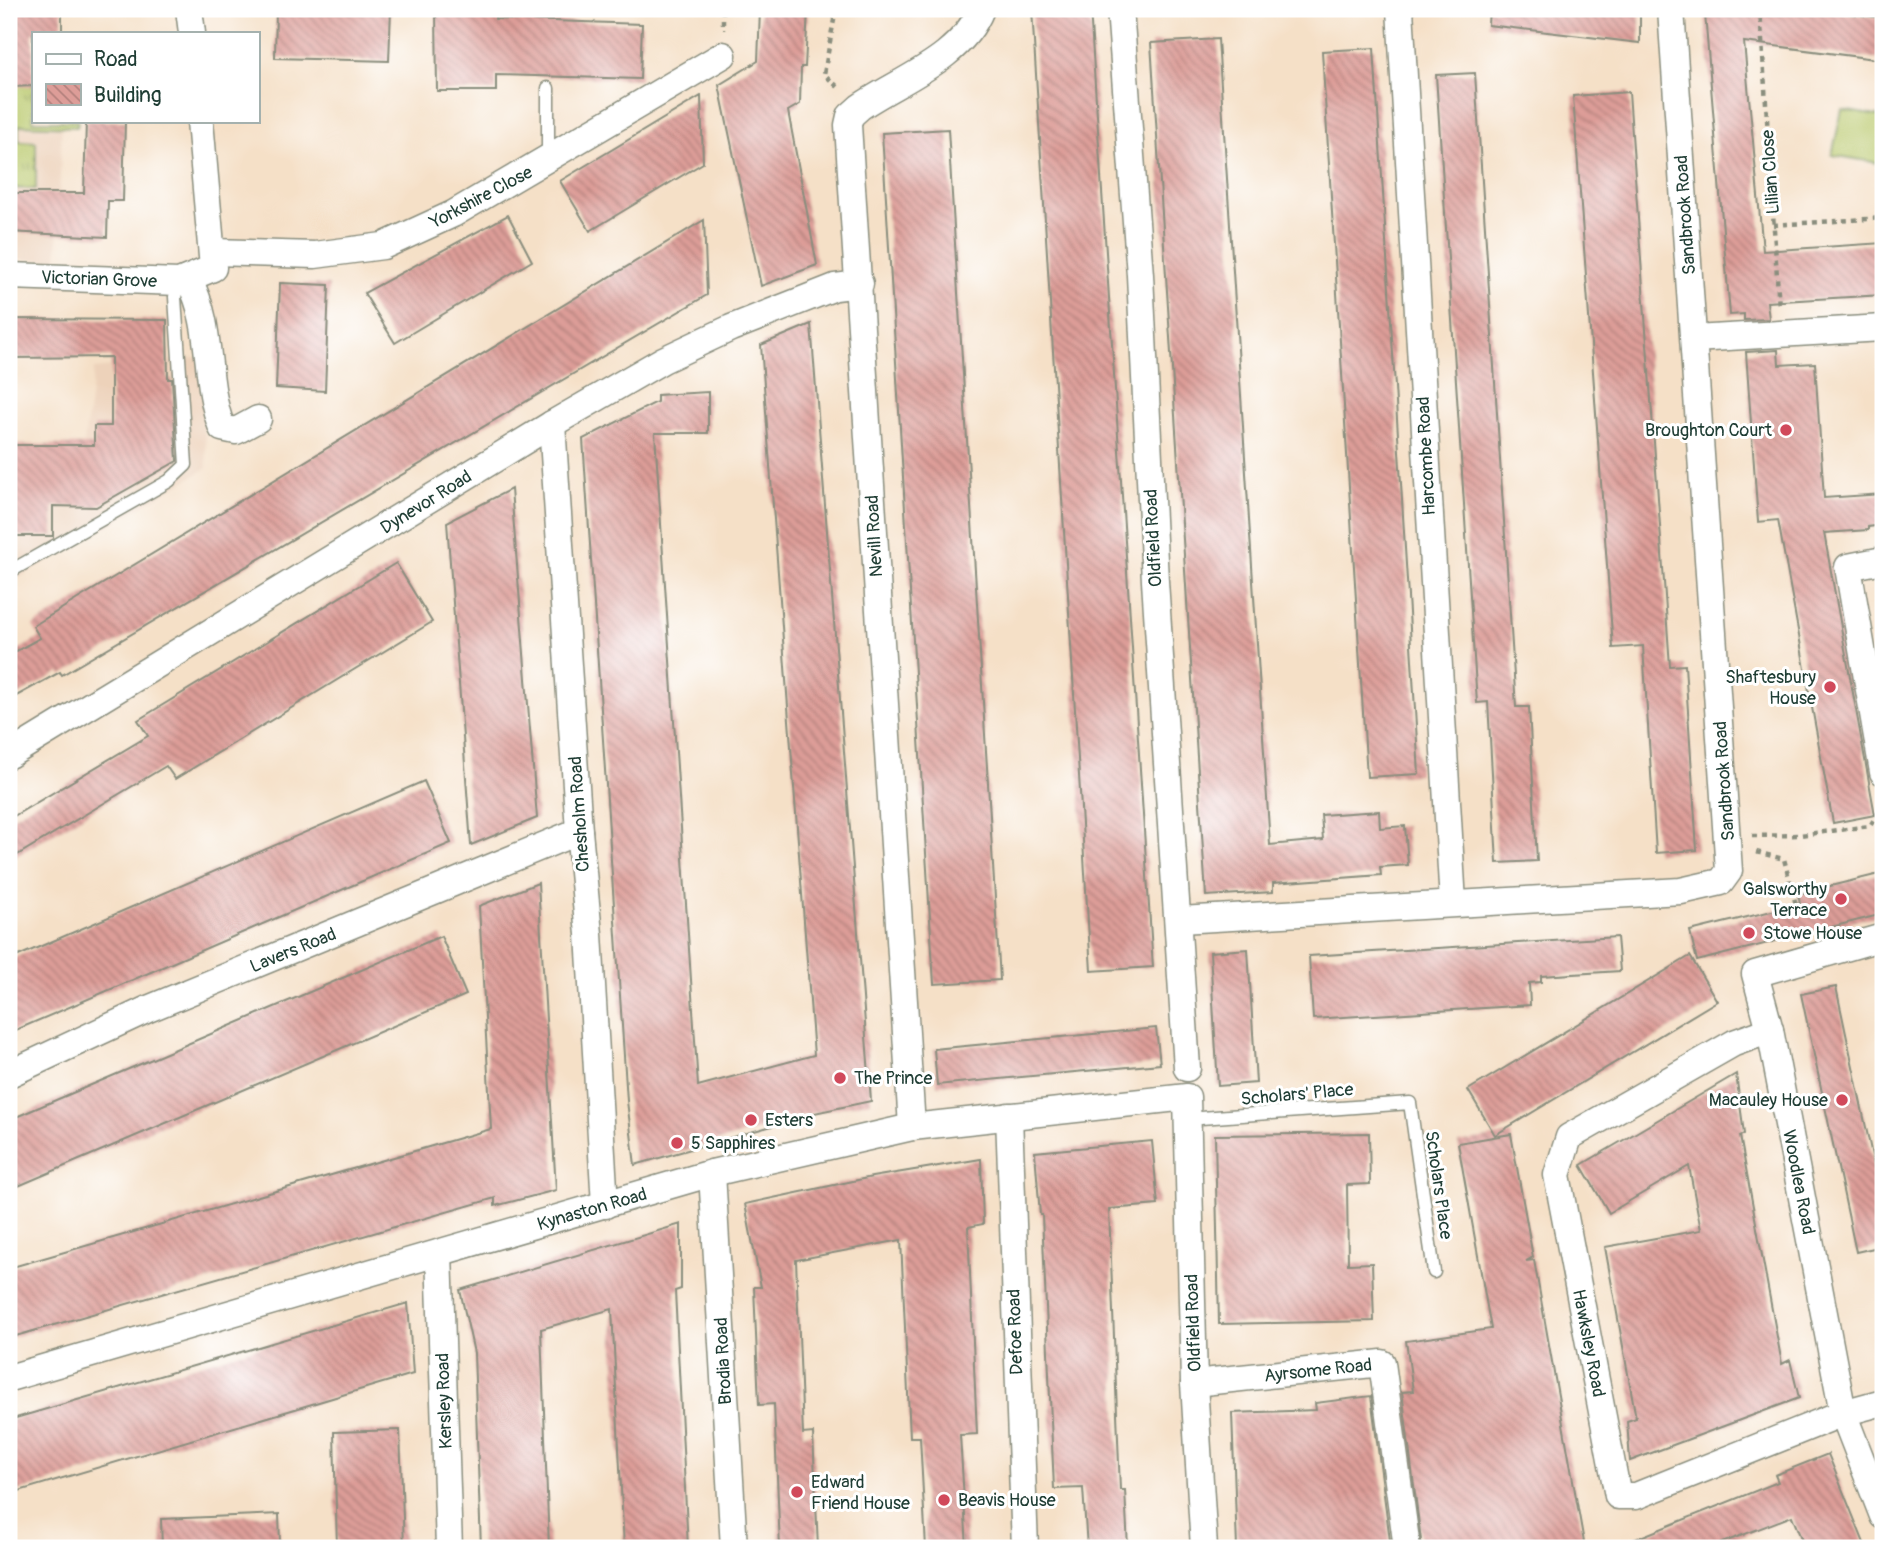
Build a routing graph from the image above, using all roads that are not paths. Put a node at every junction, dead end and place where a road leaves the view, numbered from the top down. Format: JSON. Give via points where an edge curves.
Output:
{"nodes":[{"id":1,"x":189,"y":9,"type":"edge"},
{"id":2,"x":981,"y":9,"type":"edge"},
{"id":3,"x":1120,"y":9,"type":"edge"},
{"id":4,"x":1400,"y":9,"type":"edge"},
{"id":5,"x":1671,"y":9,"type":"edge"},
{"id":6,"x":192,"y":32,"type":"edge"},
{"id":7,"x":723,"y":55,"type":"dead end"},
{"id":8,"x":548,"y":88,"type":"dead end"},
{"id":9,"x":200,"y":122,"type":"edge"},
{"id":10,"x":548,"y":160,"type":"junction"},
{"id":11,"x":213,"y":252,"type":"junction"},
{"id":12,"x":9,"y":276,"type":"edge"},
{"id":13,"x":184,"y":281,"type":"junction"},
{"id":14,"x":860,"y":284,"type":"junction"},
{"id":15,"x":1883,"y":328,"type":"edge"},
{"id":16,"x":1694,"y":339,"type":"junction"},
{"id":17,"x":258,"y":418,"type":"dead end"},
{"id":18,"x":552,"y":424,"type":"junction"},
{"id":19,"x":1883,"y":560,"type":"edge"},
{"id":20,"x":9,"y":572,"type":"edge"},
{"id":21,"x":9,"y":755,"type":"edge"},
{"id":22,"x":1883,"y":772,"type":"edge"},
{"id":23,"x":579,"y":831,"type":"junction"},
{"id":24,"x":1453,"y":903,"type":"junction"},
{"id":25,"x":1180,"y":920,"type":"junction"},
{"id":26,"x":1883,"y":937,"type":"edge"},
{"id":27,"x":1770,"y":1030,"type":"junction"},
{"id":28,"x":1187,"y":1068,"type":"dead end"},
{"id":29,"x":9,"y":1073,"type":"edge"},
{"id":30,"x":1410,"y":1103,"type":"joint"},
{"id":31,"x":1187,"y":1108,"type":"junction"},
{"id":32,"x":1009,"y":1116,"type":"junction"},
{"id":33,"x":912,"y":1127,"type":"junction"},
{"id":34,"x":712,"y":1173,"type":"junction"},
{"id":35,"x":605,"y":1205,"type":"junction"},
{"id":36,"x":439,"y":1253,"type":"junction"},
{"id":37,"x":1434,"y":1272,"type":"dead end"},
{"id":38,"x":9,"y":1378,"type":"edge"},
{"id":39,"x":1194,"y":1383,"type":"junction"},
{"id":40,"x":1883,"y":1402,"type":"edge"},
{"id":41,"x":1843,"y":1413,"type":"junction"},
{"id":42,"x":1883,"y":1516,"type":"edge"},
{"id":43,"x":449,"y":1548,"type":"edge"},
{"id":44,"x":734,"y":1548,"type":"edge"},
{"id":45,"x":1025,"y":1548,"type":"edge"},
{"id":46,"x":1204,"y":1548,"type":"edge"},
{"id":47,"x":1407,"y":1548,"type":"edge"}],
"edges":[{"from":1,"to":6,"type":"street"},
{"from":2,"to":14,"type":"street","name":"Nevill Road","via":[[960,40],[940,58],[850,116]]},
{"from":3,"to":25,"type":"street","name":"Oldfield Road"},
{"from":4,"to":24,"type":"street","name":"Harcombe Road"},
{"from":5,"to":16,"type":"street","name":"Sandbrook Road"},
{"from":7,"to":10,"type":"street","name":"Yorkshire Close"},
{"from":8,"to":10,"type":"lane"},
{"from":9,"to":11,"type":"street"},
{"from":10,"to":11,"type":"street","name":"Yorkshire Close","via":[[453,214],[383,246],[315,255]]},
{"from":11,"to":13,"type":"street","via":[[213,268]]},
{"from":12,"to":13,"type":"street","name":"Victorian Grove"},
{"from":13,"to":17,"type":"street","via":[[203,312],[211,385],[222,428],[236,431]]},
{"from":13,"to":20,"type":"lane","via":[[176,297],[186,465],[169,481]]},
{"from":14,"to":18,"type":"street","name":"Dynevor Road","via":[[835,287],[731,328],[663,360]]},
{"from":14,"to":33,"type":"street","name":"Nevill Road"},
{"from":15,"to":16,"type":"street"},
{"from":16,"to":24,"type":"street","name":"Sandbrook Road","via":[[1730,871],[1721,882],[1681,891]]},
{"from":18,"to":21,"type":"street","name":"Dynevor Road"},
{"from":18,"to":23,"type":"street","name":"Chesholm Road"},
{"from":19,"to":22,"type":"street","via":[[1848,567]]},
{"from":23,"to":29,"type":"street","name":"Lavers Road","via":[[148,1009]]},
{"from":23,"to":35,"type":"street","name":"Chesholm Road"},
{"from":24,"to":25,"type":"street","name":"Sandbrook Road"},
{"from":25,"to":28,"type":"street","name":"Oldfield Road"},
{"from":26,"to":27,"type":"street","name":"Woodlea Road","via":[[1755,974]]},
{"from":27,"to":41,"type":"street","name":"Woodlea Road"},
{"from":27,"to":41,"type":"street","name":"Hawksley Road","via":[[1734,1043],[1569,1137],[1556,1175],[1618,1496],[1636,1496]]},
{"from":30,"to":31,"type":"lane","name":"Scholars' Place"},
{"from":30,"to":37,"type":"lane","name":"Scholars Place"},
{"from":31,"to":32,"type":"street","name":"Kynaston Road"},
{"from":31,"to":39,"type":"street","name":"Oldfield Road"},
{"from":32,"to":33,"type":"street","name":"Kynaston Road"},
{"from":32,"to":45,"type":"street","name":"Defoe Road"},
{"from":33,"to":34,"type":"street","name":"Kynaston Road"},
{"from":34,"to":35,"type":"street","name":"Kynaston Road"},
{"from":34,"to":44,"type":"street","name":"Brodia Road"},
{"from":35,"to":36,"type":"street","name":"Kynaston Road"},
{"from":36,"to":38,"type":"street","name":"Kynaston Road"},
{"from":36,"to":43,"type":"street","name":"Kersley Road"},
{"from":39,"to":46,"type":"street","name":"Oldfield Road"},
{"from":39,"to":47,"type":"street","name":"Ayrsome Road","via":[[1382,1363]]},
{"from":40,"to":41,"type":"street","name":"Hawksley Road"},
{"from":41,"to":42,"type":"street","name":"Woodlea Road"}]}
